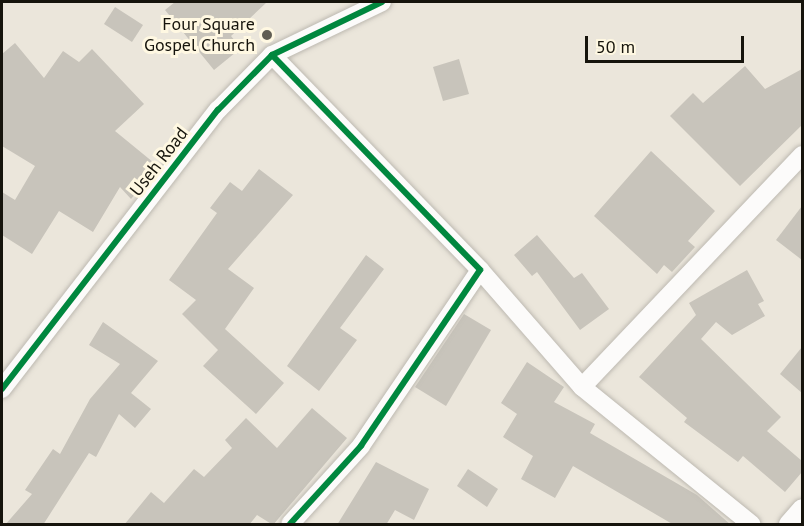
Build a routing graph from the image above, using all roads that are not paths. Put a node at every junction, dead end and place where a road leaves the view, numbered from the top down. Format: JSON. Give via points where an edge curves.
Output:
{"nodes":[{"id":1,"x":382,"y":2,"type":"edge"},
{"id":2,"x":272,"y":55,"type":"junction"},
{"id":3,"x":802,"y":155,"type":"edge"},
{"id":4,"x":480,"y":270,"type":"junction"},
{"id":5,"x":2,"y":386,"type":"edge"},
{"id":6,"x":582,"y":387,"type":"junction"},
{"id":7,"x":802,"y":508,"type":"edge"},
{"id":8,"x":290,"y":525,"type":"edge"},
{"id":9,"x":751,"y":525,"type":"edge"},
{"id":10,"x":788,"y":525,"type":"edge"}],
"edges":[{"from":1,"to":2,"type":"street","name":"Useh Road"},
{"from":2,"to":4,"type":"street"},
{"from":2,"to":5,"type":"street","name":"Useh Road","via":[[218,110]]},
{"from":3,"to":6,"type":"street"},
{"from":4,"to":6,"type":"street"},
{"from":4,"to":8,"type":"street","via":[[361,446]]},
{"from":6,"to":9,"type":"street"},
{"from":7,"to":10,"type":"street"}]}
